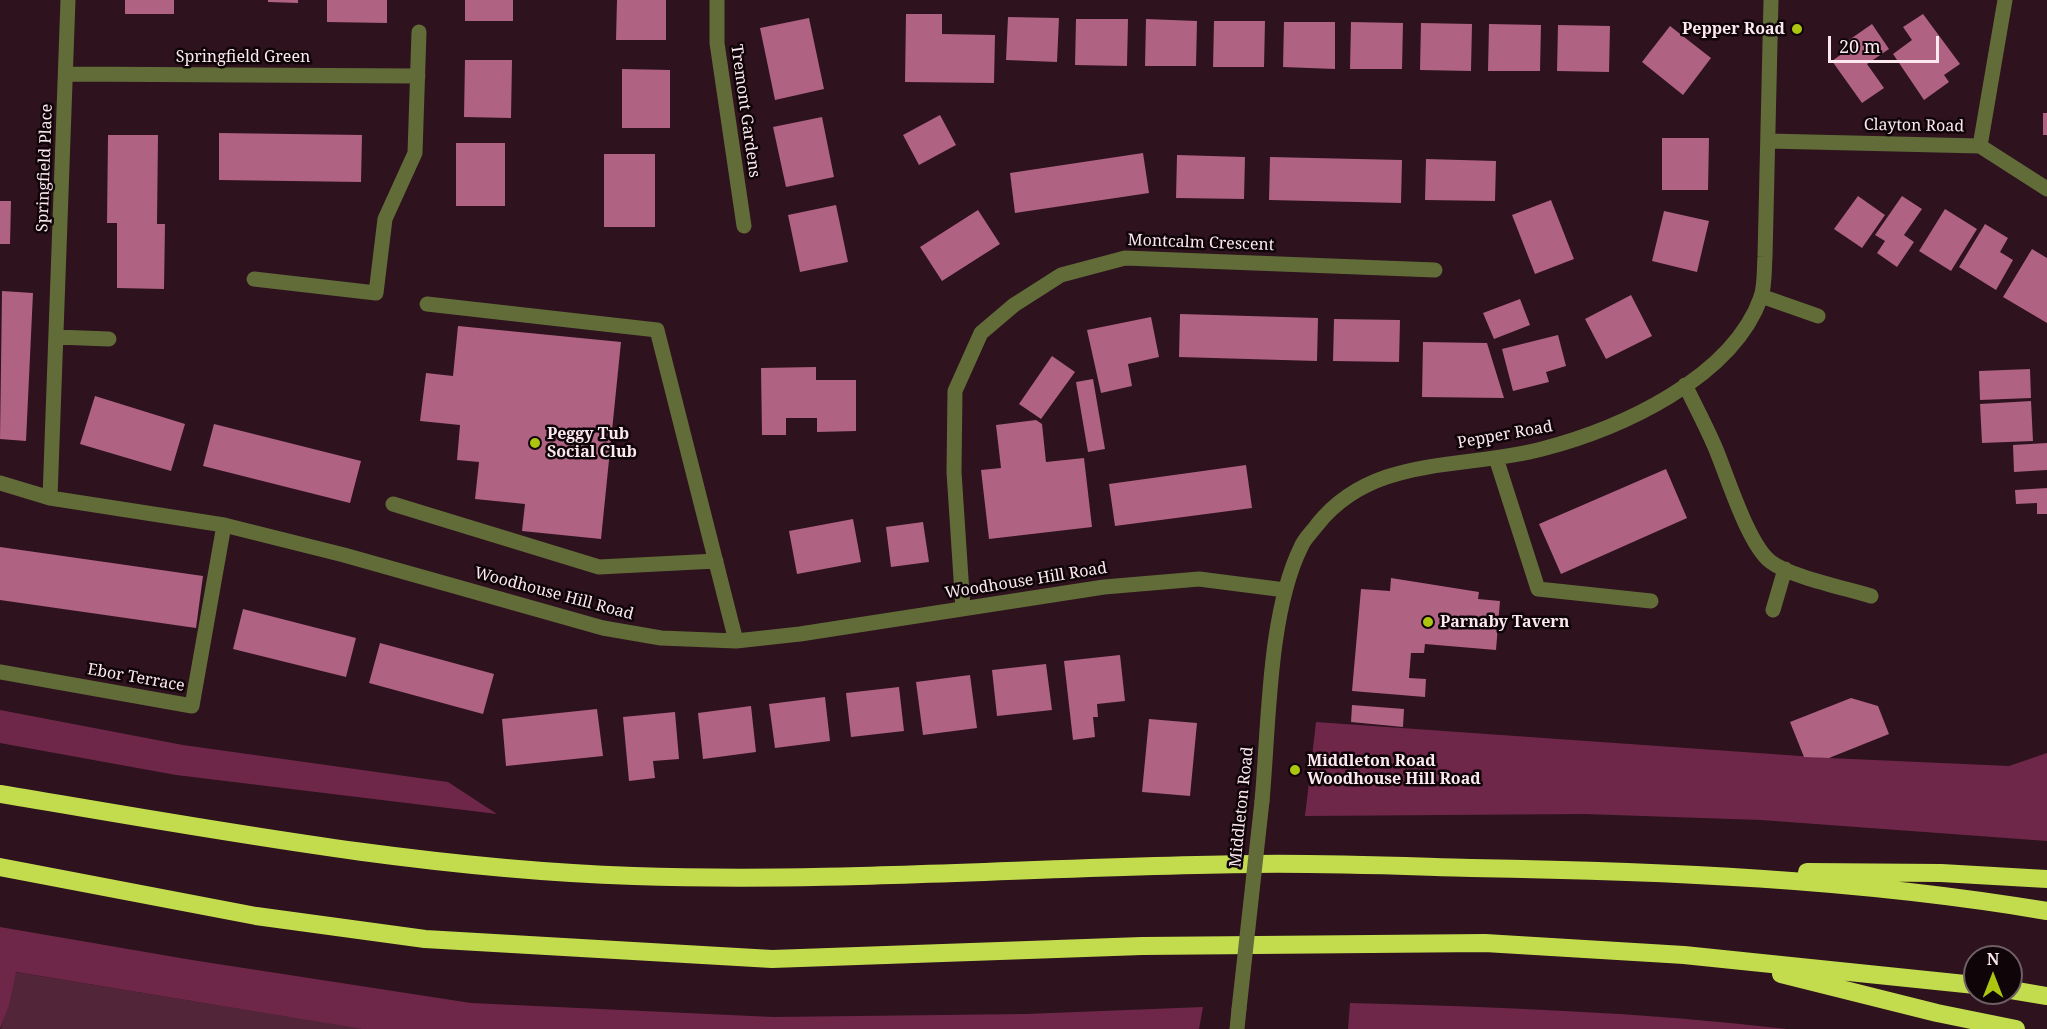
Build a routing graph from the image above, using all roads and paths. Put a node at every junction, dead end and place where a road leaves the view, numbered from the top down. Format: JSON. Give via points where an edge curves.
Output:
{"nodes":[{"id":1,"x":68,"y":0,"type":"edge"},
{"id":2,"x":717,"y":0,"type":"edge"},
{"id":3,"x":1771,"y":0,"type":"edge"},
{"id":4,"x":2005,"y":0,"type":"edge"},
{"id":5,"x":419,"y":32,"type":"dead end"},
{"id":6,"x":67,"y":74,"type":"junction"},
{"id":7,"x":418,"y":76,"type":"junction"},
{"id":8,"x":1768,"y":141,"type":"junction"},
{"id":9,"x":1980,"y":146,"type":"junction"},
{"id":10,"x":2047,"y":189,"type":"edge"},
{"id":11,"x":744,"y":226,"type":"dead end"},
{"id":12,"x":1435,"y":270,"type":"dead end"},
{"id":13,"x":255,"y":279,"type":"dead end"},
{"id":14,"x":1761,"y":296,"type":"junction"},
{"id":15,"x":427,"y":304,"type":"dead end"},
{"id":16,"x":1818,"y":316,"type":"dead end"},
{"id":17,"x":56,"y":337,"type":"junction"},
{"id":18,"x":109,"y":339,"type":"dead end"},
{"id":19,"x":1685,"y":385,"type":"junction"},
{"id":20,"x":1496,"y":458,"type":"junction"},
{"id":21,"x":0,"y":483,"type":"edge"},
{"id":22,"x":50,"y":498,"type":"junction"},
{"id":23,"x":393,"y":504,"type":"dead end"},
{"id":24,"x":225,"y":525,"type":"junction"},
{"id":25,"x":716,"y":561,"type":"junction"},
{"id":26,"x":1785,"y":569,"type":"junction"},
{"id":27,"x":1285,"y":590,"type":"junction"},
{"id":28,"x":1871,"y":596,"type":"dead end"},
{"id":29,"x":1651,"y":601,"type":"dead end"},
{"id":30,"x":963,"y":609,"type":"junction"},
{"id":31,"x":1773,"y":610,"type":"dead end"},
{"id":32,"x":736,"y":641,"type":"junction"},
{"id":33,"x":0,"y":672,"type":"edge"},
{"id":34,"x":0,"y":794,"type":"edge"},
{"id":35,"x":0,"y":867,"type":"edge"},
{"id":36,"x":1613,"y":870,"type":"junction"},
{"id":37,"x":2047,"y":879,"type":"edge"},
{"id":38,"x":2047,"y":910,"type":"edge"},
{"id":39,"x":1718,"y":959,"type":"junction"},
{"id":40,"x":1963,"y":984,"type":"edge"},
{"id":41,"x":2023,"y":992,"type":"edge"},
{"id":42,"x":2047,"y":996,"type":"edge"},
{"id":43,"x":1237,"y":1029,"type":"edge"},
{"id":44,"x":2016,"y":1029,"type":"edge"}],
"edges":[{"from":1,"to":6,"type":"street","name":"Springfield Place"},
{"from":2,"to":11,"type":"street","name":"Tremont Gardens","via":[[717,43]]},
{"from":3,"to":8,"type":"street","name":"Pepper Road"},
{"from":4,"to":9,"type":"street"},
{"from":5,"to":7,"type":"street"},
{"from":6,"to":7,"type":"street","name":"Springfield Green"},
{"from":6,"to":17,"type":"street","name":"Springfield Place"},
{"from":7,"to":13,"type":"street","via":[[415,153],[385,219],[376,293]]},
{"from":8,"to":9,"type":"street","name":"Clayton Road"},
{"from":8,"to":14,"type":"street","name":"Pepper Road"},
{"from":9,"to":10,"type":"street","name":"Clayton Road"},
{"from":12,"to":30,"type":"street","name":"Montcalm Crescent","via":[[1125,258],[1061,275],[1014,305],[981,333],[955,391],[954,472]]},
{"from":14,"to":16,"type":"street"},
{"from":14,"to":19,"type":"street","name":"Pepper Road","via":[[1742,333],[1705,371]]},
{"from":15,"to":25,"type":"street","via":[[657,330]]},
{"from":17,"to":18,"type":"street"},
{"from":17,"to":22,"type":"street","name":"Springfield Place"},
{"from":19,"to":20,"type":"street","name":"Pepper Road","via":[[1648,410],[1596,432],[1541,450]]},
{"from":19,"to":26,"type":"street","via":[[1759,548],[1770,562]]},
{"from":20,"to":27,"type":"street","name":"Pepper Road","via":[[1435,465],[1374,480],[1333,505],[1301,545]]},
{"from":20,"to":29,"type":"street","via":[[1538,589]]},
{"from":21,"to":22,"type":"street","name":"Woodhouse Hill Road"},
{"from":22,"to":24,"type":"street","name":"Woodhouse Hill Road"},
{"from":23,"to":25,"type":"street","via":[[599,567]]},
{"from":24,"to":32,"type":"street","name":"Woodhouse Hill Road","via":[[603,628],[662,638]]},
{"from":24,"to":33,"type":"street","name":"Ebor Terrace","via":[[192,706]]},
{"from":25,"to":32,"type":"street"},
{"from":26,"to":28,"type":"street"},
{"from":26,"to":31,"type":"street"},
{"from":27,"to":30,"type":"street","name":"Woodhouse Hill Road","via":[[1199,579],[1104,586]]},
{"from":27,"to":43,"type":"street","name":"Middleton Road","bridge":true,"via":[[1278,623]]},
{"from":30,"to":32,"type":"street","name":"Woodhouse Hill Road"},
{"from":34,"to":36,"type":"highway","via":[[346,852],[490,869],[635,876],[774,878],[1256,864]]},
{"from":35,"to":39,"type":"highway","via":[[256,915],[425,939],[772,959],[1142,946],[1461,943]]},
{"from":36,"to":37,"type":"highway","via":[[1941,873]]},
{"from":36,"to":38,"type":"highway","via":[[1786,880]]},
{"from":39,"to":40,"type":"highway"},
{"from":39,"to":44,"type":"highway"},
{"from":41,"to":42,"type":"highway"}]}
